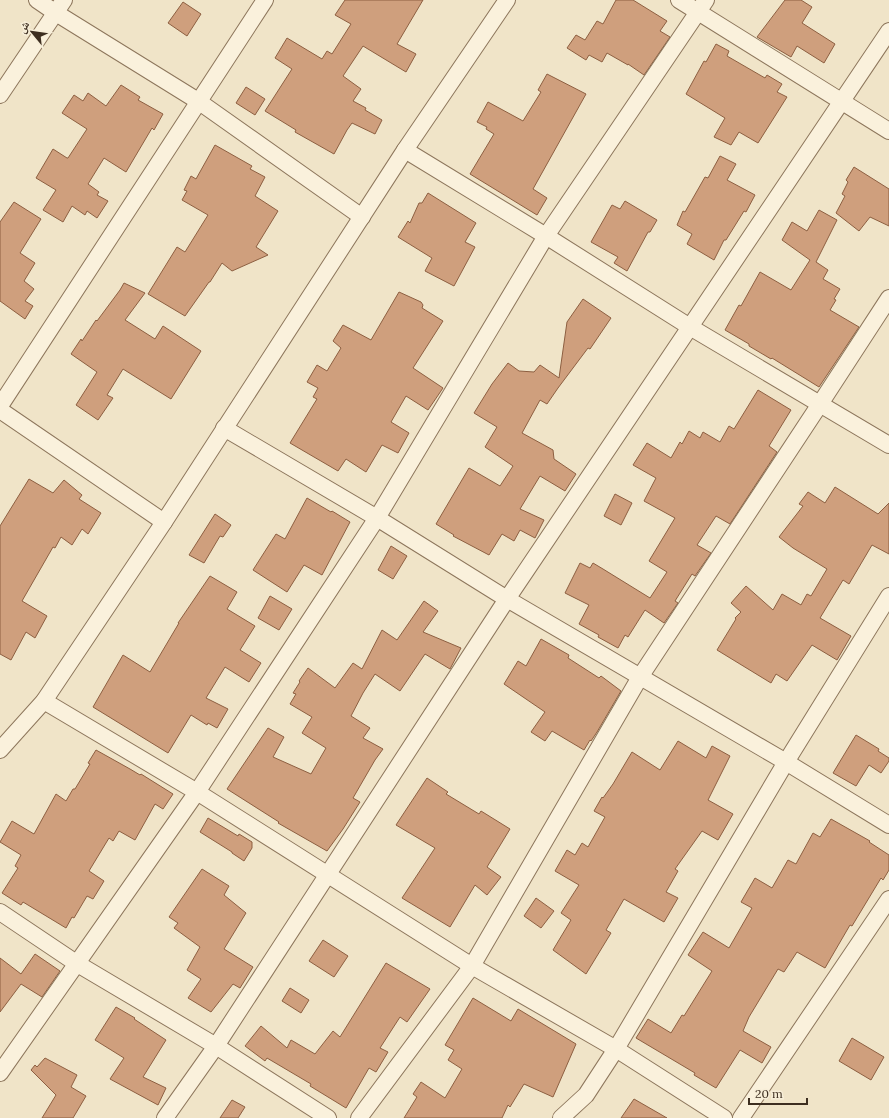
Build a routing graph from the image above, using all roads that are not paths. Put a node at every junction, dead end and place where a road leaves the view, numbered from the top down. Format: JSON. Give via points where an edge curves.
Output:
{"nodes":[{"id":1,"x":38,"y":0,"type":"edge"},
{"id":2,"x":265,"y":0,"type":"edge"},
{"id":3,"x":507,"y":0,"type":"edge"},
{"id":4,"x":679,"y":0,"type":"edge"},
{"id":5,"x":60,"y":6,"type":"edge"},
{"id":6,"x":702,"y":6,"type":"edge"},
{"id":7,"x":889,"y":31,"type":"edge"},
{"id":8,"x":0,"y":95,"type":"edge"},
{"id":9,"x":198,"y":101,"type":"junction"},
{"id":10,"x":841,"y":102,"type":"junction"},
{"id":11,"x":889,"y":131,"type":"edge"},
{"id":12,"x":405,"y":150,"type":"junction"},
{"id":13,"x":362,"y":217,"type":"junction"},
{"id":14,"x":546,"y":236,"type":"junction"},
{"id":15,"x":889,"y":298,"type":"edge"},
{"id":16,"x":690,"y":327,"type":"junction"},
{"id":17,"x":820,"y":404,"type":"junction"},
{"id":18,"x":0,"y":406,"type":"edge"},
{"id":19,"x":0,"y":410,"type":"edge"},
{"id":20,"x":224,"y":428,"type":"junction"},
{"id":21,"x":889,"y":445,"type":"edge"},
{"id":22,"x":377,"y":518,"type":"junction"},
{"id":23,"x":164,"y":522,"type":"junction"},
{"id":24,"x":889,"y":596,"type":"edge"},
{"id":25,"x":507,"y":599,"type":"junction"},
{"id":26,"x":640,"y":677,"type":"junction"},
{"id":27,"x":44,"y":701,"type":"junction"},
{"id":28,"x":0,"y":750,"type":"edge"},
{"id":29,"x":786,"y":762,"type":"junction"},
{"id":30,"x":197,"y":792,"type":"junction"},
{"id":31,"x":889,"y":825,"type":"edge"},
{"id":32,"x":328,"y":874,"type":"junction"},
{"id":33,"x":889,"y":899,"type":"edge"},
{"id":34,"x":0,"y":912,"type":"edge"},
{"id":35,"x":76,"y":963,"type":"junction"},
{"id":36,"x":472,"y":966,"type":"junction"},
{"id":37,"x":216,"y":1046,"type":"junction"},
{"id":38,"x":616,"y":1049,"type":"junction"},
{"id":39,"x":0,"y":1073,"type":"edge"},
{"id":40,"x":165,"y":1118,"type":"edge"},
{"id":41,"x":328,"y":1118,"type":"edge"},
{"id":42,"x":359,"y":1118,"type":"edge"},
{"id":43,"x":560,"y":1118,"type":"edge"},
{"id":44,"x":724,"y":1118,"type":"edge"},
{"id":45,"x":741,"y":1118,"type":"edge"}],
"edges":[{"from":1,"to":5,"type":"street"},
{"from":2,"to":9,"type":"street"},
{"from":3,"to":12,"type":"street"},
{"from":4,"to":6,"type":"street"},
{"from":5,"to":8,"type":"street"},
{"from":5,"to":9,"type":"street"},
{"from":6,"to":10,"type":"street"},
{"from":6,"to":14,"type":"street"},
{"from":7,"to":10,"type":"street"},
{"from":9,"to":13,"type":"street"},
{"from":9,"to":18,"type":"street"},
{"from":10,"to":11,"type":"street"},
{"from":10,"to":16,"type":"street"},
{"from":12,"to":13,"type":"street"},
{"from":12,"to":14,"type":"street"},
{"from":13,"to":20,"type":"street"},
{"from":14,"to":16,"type":"street"},
{"from":14,"to":22,"type":"street"},
{"from":15,"to":17,"type":"street"},
{"from":16,"to":17,"type":"street"},
{"from":16,"to":25,"type":"street"},
{"from":17,"to":21,"type":"street"},
{"from":17,"to":26,"type":"street"},
{"from":19,"to":23,"type":"street"},
{"from":20,"to":22,"type":"street"},
{"from":20,"to":23,"type":"street"},
{"from":22,"to":25,"type":"street"},
{"from":22,"to":30,"type":"street"},
{"from":23,"to":27,"type":"street"},
{"from":24,"to":29,"type":"street"},
{"from":25,"to":26,"type":"street"},
{"from":25,"to":32,"type":"street"},
{"from":26,"to":29,"type":"street"},
{"from":26,"to":36,"type":"street"},
{"from":27,"to":28,"type":"street"},
{"from":27,"to":30,"type":"street"},
{"from":29,"to":31,"type":"street"},
{"from":29,"to":38,"type":"street"},
{"from":30,"to":32,"type":"street"},
{"from":30,"to":35,"type":"street"},
{"from":32,"to":36,"type":"street"},
{"from":32,"to":37,"type":"street"},
{"from":33,"to":45,"type":"street"},
{"from":34,"to":35,"type":"street"},
{"from":35,"to":37,"type":"street"},
{"from":35,"to":39,"type":"street"},
{"from":36,"to":38,"type":"street"},
{"from":36,"to":42,"type":"street"},
{"from":37,"to":40,"type":"street"},
{"from":37,"to":41,"type":"street"},
{"from":38,"to":43,"type":"street","via":[[586,1095]]},
{"from":38,"to":44,"type":"street"}]}
